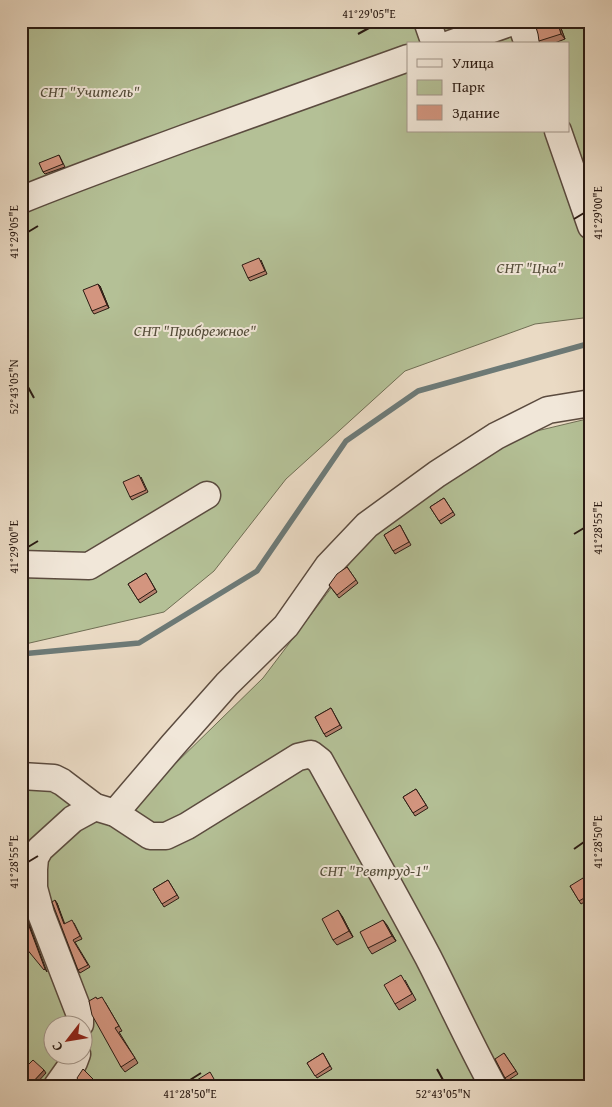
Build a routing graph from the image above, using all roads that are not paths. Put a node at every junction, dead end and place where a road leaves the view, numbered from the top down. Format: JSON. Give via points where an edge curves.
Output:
{"nodes":[{"id":1,"x":427,"y":21,"type":"edge"},
{"id":2,"x":515,"y":21,"type":"edge"},
{"id":3,"x":520,"y":21,"type":"edge"},
{"id":4,"x":433,"y":42,"type":"edge"},
{"id":5,"x":456,"y":42,"type":"edge"},
{"id":6,"x":527,"y":42,"type":"edge"},
{"id":7,"x":407,"y":58,"type":"edge"},
{"id":8,"x":558,"y":132,"type":"edge"},
{"id":9,"x":21,"y":200,"type":"edge"},
{"id":10,"x":591,"y":226,"type":"edge"},
{"id":11,"x":591,"y":404,"type":"edge"},
{"id":12,"x":207,"y":495,"type":"dead end"},
{"id":13,"x":21,"y":564,"type":"edge"},
{"id":14,"x":21,"y":776,"type":"edge"},
{"id":15,"x":105,"y":810,"type":"junction"},
{"id":16,"x":80,"y":1014,"type":"edge"},
{"id":17,"x":73,"y":1064,"type":"edge"},
{"id":18,"x":57,"y":1086,"type":"edge"},
{"id":19,"x":493,"y":1086,"type":"edge"}],
"edges":[{"from":1,"to":4,"type":"street"},
{"from":2,"to":5,"type":"street"},
{"from":3,"to":6,"type":"street"},
{"from":7,"to":9,"type":"street"},
{"from":8,"to":10,"type":"street"},
{"from":11,"to":15,"type":"street","via":[[548,410],[496,436],[367,525],[328,566],[286,626]]},
{"from":12,"to":13,"type":"street","via":[[89,566]]},
{"from":14,"to":15,"type":"street","via":[[54,778]]},
{"from":15,"to":16,"type":"street","via":[[73,819],[40,850],[34,869],[34,888],[41,914]]},
{"from":15,"to":19,"type":"street","via":[[150,836],[166,836],[298,757],[311,754],[320,761],[392,892]]},
{"from":17,"to":18,"type":"street"}]}
